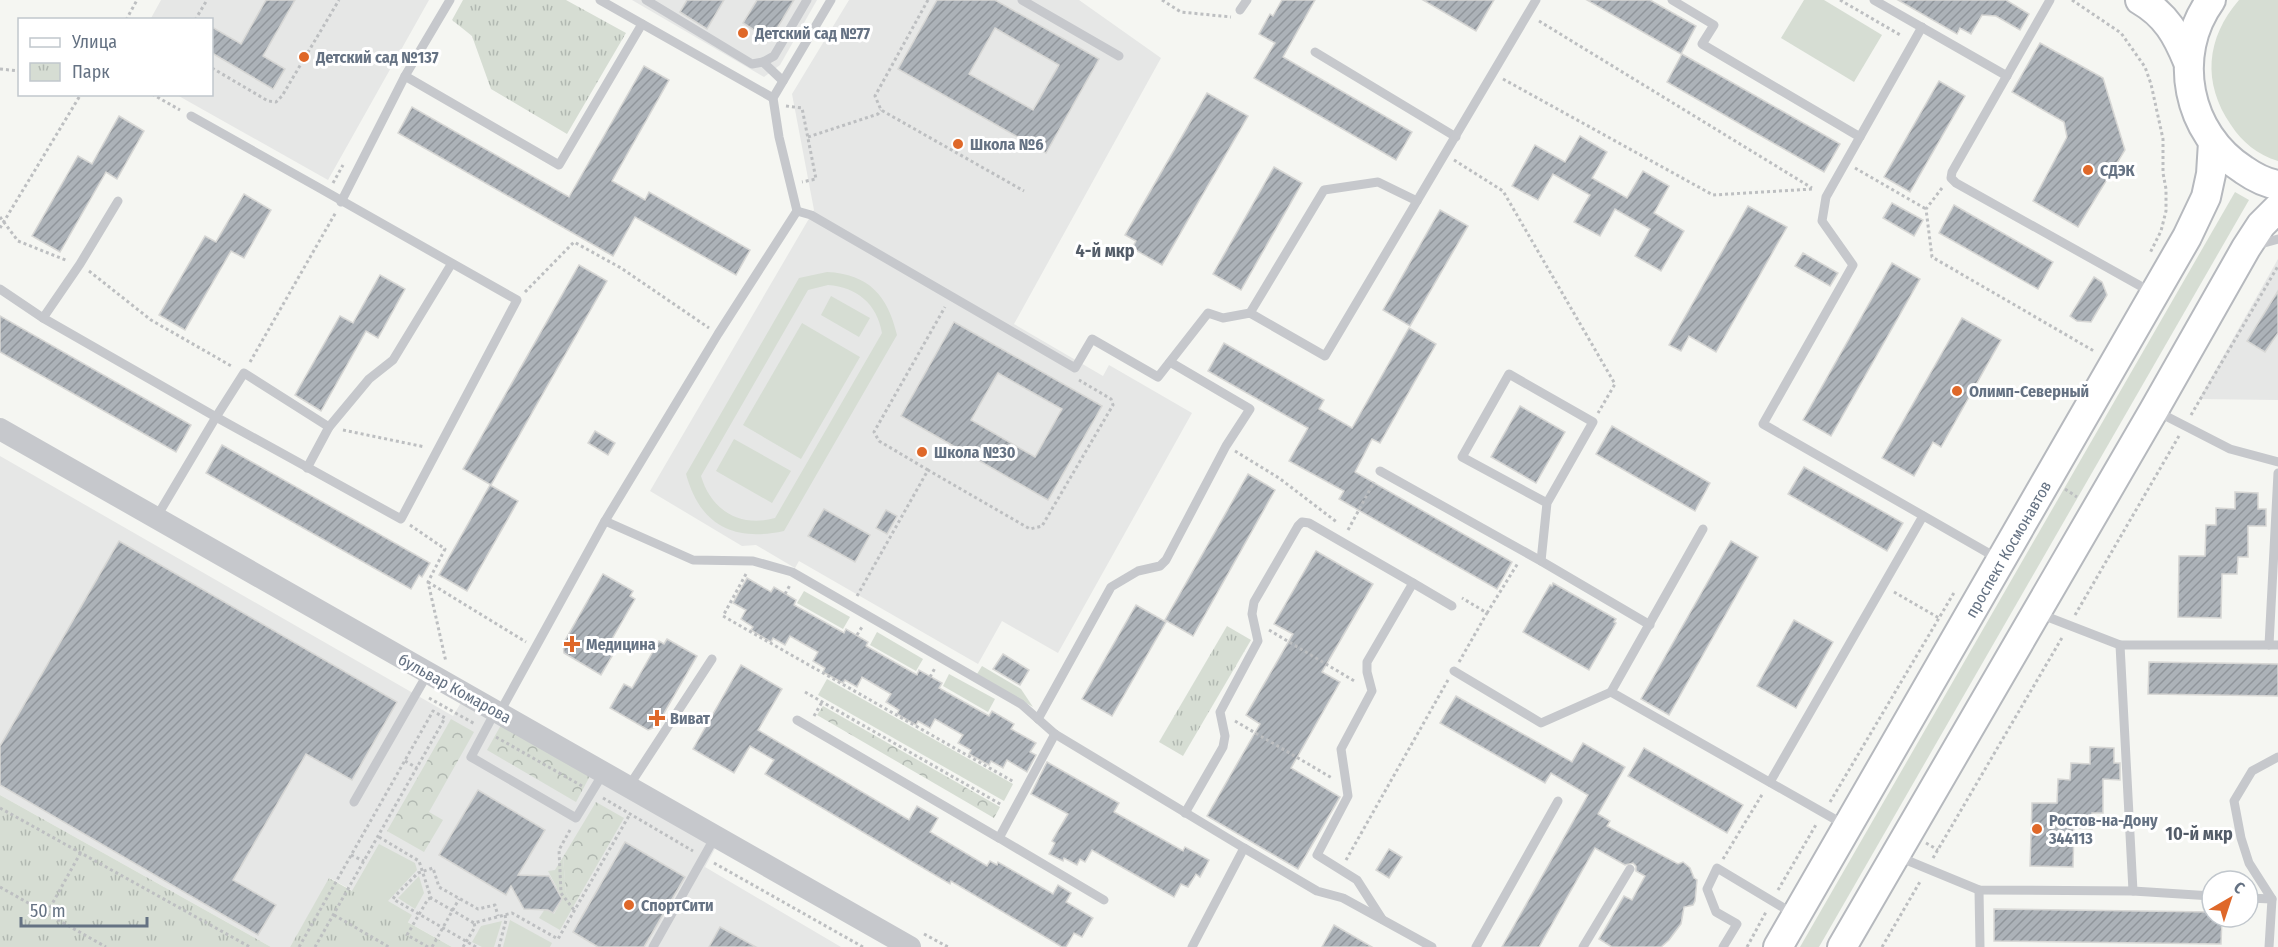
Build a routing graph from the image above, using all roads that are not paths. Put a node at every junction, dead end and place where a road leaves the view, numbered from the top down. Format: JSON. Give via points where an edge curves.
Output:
{"nodes":[{"id":1,"x":450,"y":0,"type":"edge"},
{"id":2,"x":646,"y":0,"type":"edge"},
{"id":3,"x":807,"y":0,"type":"edge"},
{"id":4,"x":831,"y":0,"type":"edge"},
{"id":5,"x":1022,"y":0,"type":"edge"},
{"id":6,"x":1246,"y":0,"type":"edge"},
{"id":7,"x":1672,"y":0,"type":"edge"},
{"id":8,"x":1874,"y":0,"type":"edge"},
{"id":9,"x":2050,"y":0,"type":"edge"},
{"id":10,"x":2140,"y":0,"type":"edge"},
{"id":11,"x":2211,"y":0,"type":"edge"},
{"id":12,"x":603,"y":1,"type":"edge"},
{"id":13,"x":1530,"y":5,"type":"edge"},
{"id":14,"x":1240,"y":10,"type":"road end"},
{"id":15,"x":642,"y":24,"type":"junction"},
{"id":16,"x":1922,"y":27,"type":"junction"},
{"id":17,"x":1316,"y":52,"type":"dead end"},
{"id":18,"x":1119,"y":56,"type":"dead end"},
{"id":19,"x":763,"y":62,"type":"junction"},
{"id":20,"x":2188,"y":62,"type":"junction"},
{"id":21,"x":405,"y":76,"type":"junction"},
{"id":22,"x":2007,"y":76,"type":"junction"},
{"id":23,"x":783,"y":81,"type":"junction"},
{"id":24,"x":773,"y":98,"type":"junction"},
{"id":25,"x":191,"y":116,"type":"road end"},
{"id":26,"x":1456,"y":137,"type":"junction"},
{"id":27,"x":1860,"y":137,"type":"junction"},
{"id":28,"x":2212,"y":142,"type":"junction"},
{"id":29,"x":2278,"y":185,"type":"edge"},
{"id":30,"x":118,"y":201,"type":"dead end"},
{"id":31,"x":1417,"y":201,"type":"junction"},
{"id":32,"x":341,"y":202,"type":"junction"},
{"id":33,"x":2278,"y":208,"type":"edge"},
{"id":34,"x":797,"y":211,"type":"junction"},
{"id":35,"x":2278,"y":239,"type":"edge"},
{"id":36,"x":2246,"y":248,"type":"junction"},
{"id":37,"x":453,"y":263,"type":"junction"},
{"id":38,"x":2145,"y":288,"type":"junction"},
{"id":39,"x":0,"y":289,"type":"edge"},
{"id":40,"x":1250,"y":313,"type":"junction"},
{"id":41,"x":43,"y":318,"type":"junction"},
{"id":42,"x":1170,"y":362,"type":"junction"},
{"id":43,"x":2154,"y":410,"type":"junction"},
{"id":44,"x":216,"y":417,"type":"junction"},
{"id":45,"x":329,"y":428,"type":"junction"},
{"id":46,"x":0,"y":429,"type":"edge"},
{"id":47,"x":2278,"y":462,"type":"edge"},
{"id":48,"x":307,"y":468,"type":"junction"},
{"id":49,"x":1380,"y":471,"type":"dead end"},
{"id":50,"x":2278,"y":473,"type":"edge"},
{"id":51,"x":1547,"y":503,"type":"junction"},
{"id":52,"x":1923,"y":516,"type":"junction"},
{"id":53,"x":156,"y":518,"type":"junction"},
{"id":54,"x":605,"y":521,"type":"junction"},
{"id":55,"x":1703,"y":529,"type":"dead end"},
{"id":56,"x":2001,"y":560,"type":"junction"},
{"id":57,"x":1541,"y":561,"type":"junction"},
{"id":58,"x":1413,"y":583,"type":"junction"},
{"id":59,"x":1452,"y":606,"type":"dead end"},
{"id":60,"x":2036,"y":612,"type":"junction"},
{"id":61,"x":1650,"y":625,"type":"junction"},
{"id":62,"x":2120,"y":645,"type":"junction"},
{"id":63,"x":2274,"y":645,"type":"edge"},
{"id":64,"x":712,"y":659,"type":"dead end"},
{"id":65,"x":437,"y":668,"type":"junction"},
{"id":66,"x":1454,"y":670,"type":"road end"},
{"id":67,"x":1611,"y":692,"type":"junction"},
{"id":68,"x":498,"y":711,"type":"junction"},
{"id":69,"x":1038,"y":719,"type":"junction"},
{"id":70,"x":796,"y":720,"type":"dead end"},
{"id":71,"x":1055,"y":734,"type":"junction"},
{"id":72,"x":2278,"y":757,"type":"edge"},
{"id":73,"x":604,"y":772,"type":"junction"},
{"id":74,"x":1770,"y":783,"type":"junction"},
{"id":75,"x":629,"y":786,"type":"junction"},
{"id":76,"x":1558,"y":801,"type":"dead end"},
{"id":77,"x":354,"y":802,"type":"dead end"},
{"id":78,"x":1842,"y":809,"type":"junction"},
{"id":79,"x":1185,"y":813,"type":"junction"},
{"id":80,"x":716,"y":836,"type":"junction"},
{"id":81,"x":999,"y":838,"type":"junction"},
{"id":82,"x":1902,"y":845,"type":"junction"},
{"id":83,"x":1244,"y":848,"type":"junction"},
{"id":84,"x":1630,"y":869,"type":"dead end"},
{"id":85,"x":1979,"y":890,"type":"junction"},
{"id":86,"x":2133,"y":891,"type":"junction"},
{"id":87,"x":2200,"y":895,"type":"edge"},
{"id":88,"x":2260,"y":898,"type":"edge"},
{"id":89,"x":2272,"y":899,"type":"junction"},
{"id":90,"x":1104,"y":900,"type":"dead end"},
{"id":91,"x":1797,"y":915,"type":"junction"},
{"id":92,"x":1382,"y":919,"type":"junction"},
{"id":93,"x":653,"y":947,"type":"edge"},
{"id":94,"x":910,"y":947,"type":"edge"},
{"id":95,"x":1192,"y":947,"type":"edge"},
{"id":96,"x":1432,"y":947,"type":"edge"},
{"id":97,"x":1476,"y":947,"type":"edge"},
{"id":98,"x":1583,"y":947,"type":"edge"},
{"id":99,"x":1723,"y":947,"type":"edge"},
{"id":100,"x":1778,"y":947,"type":"edge"},
{"id":101,"x":1842,"y":947,"type":"edge"},
{"id":102,"x":1980,"y":947,"type":"edge"},
{"id":103,"x":2269,"y":947,"type":"edge"}],
"edges":[{"from":1,"to":21,"type":"lane"},
{"from":2,"to":19,"type":"lane","via":[[752,64]]},
{"from":3,"to":19,"type":"lane","via":[[774,56]]},
{"from":4,"to":23,"type":"lane"},
{"from":5,"to":18,"type":"lane"},
{"from":6,"to":14,"type":"lane"},
{"from":7,"to":27,"type":"lane","via":[[1714,25],[1702,44]]},
{"from":8,"to":16,"type":"lane"},
{"from":9,"to":22,"type":"lane"},
{"from":10,"to":20,"type":"main road","via":[[2176,33]]},
{"from":11,"to":20,"type":"main road","via":[[2193,36]]},
{"from":12,"to":15,"type":"lane"},
{"from":13,"to":26,"type":"lane"},
{"from":15,"to":21,"type":"lane","via":[[559,165]]},
{"from":15,"to":24,"type":"lane"},
{"from":16,"to":22,"type":"lane"},
{"from":16,"to":27,"type":"lane"},
{"from":17,"to":26,"type":"lane"},
{"from":19,"to":23,"type":"lane"},
{"from":20,"to":28,"type":"main road","via":[[2189,84],[2200,122]]},
{"from":21,"to":32,"type":"lane"},
{"from":22,"to":38,"type":"lane","via":[[1952,178]]},
{"from":23,"to":24,"type":"lane"},
{"from":24,"to":34,"type":"lane"},
{"from":25,"to":32,"type":"lane"},
{"from":26,"to":31,"type":"lane"},
{"from":27,"to":52,"type":"lane","via":[[1826,197],[1822,221],[1854,265],[1763,424]]},
{"from":28,"to":29,"type":"main road","via":[[2232,163],[2252,176]]},
{"from":28,"to":38,"type":"main road","name":"проспект Космонавтов","via":[[2206,197]]},
{"from":30,"to":41,"type":"lane"},
{"from":31,"to":40,"type":"lane","via":[[1378,182],[1324,190]]},
{"from":31,"to":40,"type":"lane","via":[[1325,356]]},
{"from":32,"to":37,"type":"lane"},
{"from":33,"to":36,"type":"main road"},
{"from":34,"to":42,"type":"lane","via":[[811,215],[1075,368],[1092,339],[1158,377]]},
{"from":34,"to":54,"type":"lane"},
{"from":35,"to":36,"type":"lane"},
{"from":36,"to":43,"type":"main road"},
{"from":37,"to":45,"type":"lane","via":[[393,360],[369,379]]},
{"from":37,"to":48,"type":"lane","via":[[517,300],[401,519]]},
{"from":38,"to":56,"type":"main road","name":"проспект Космонавтов","via":[[2048,479]]},
{"from":39,"to":41,"type":"lane"},
{"from":40,"to":42,"type":"lane","via":[[1223,318],[1208,314]]},
{"from":41,"to":44,"type":"lane"},
{"from":42,"to":69,"type":"lane","via":[[1250,409],[1166,560],[1111,587]]},
{"from":43,"to":47,"type":"lane","via":[[2230,449]]},
{"from":43,"to":60,"type":"main road"},
{"from":44,"to":45,"type":"lane","via":[[244,373]]},
{"from":44,"to":48,"type":"lane"},
{"from":44,"to":53,"type":"lane"},
{"from":45,"to":48,"type":"lane"},
{"from":46,"to":53,"type":"street","name":"бульвар Комарова"},
{"from":49,"to":57,"type":"lane"},
{"from":50,"to":63,"type":"lane"},
{"from":51,"to":51,"type":"lane","via":[[1462,457],[1509,374],[1593,422]]},
{"from":51,"to":57,"type":"lane"},
{"from":52,"to":56,"type":"lane"},
{"from":52,"to":74,"type":"lane"},
{"from":53,"to":65,"type":"street","name":"бульвар Комарова"},
{"from":54,"to":68,"type":"lane"},
{"from":54,"to":69,"type":"lane","via":[[693,560],[753,561],[792,572],[1021,704]]},
{"from":55,"to":61,"type":"lane"},
{"from":56,"to":78,"type":"main road","name":"проспект Космонавтов"},
{"from":57,"to":61,"type":"lane"},
{"from":58,"to":59,"type":"lane"},
{"from":58,"to":79,"type":"lane","via":[[1309,523],[1298,526],[1252,607],[1258,635],[1256,647],[1220,712],[1223,747]]},
{"from":58,"to":92,"type":"lane","via":[[1367,662],[1372,691],[1341,749],[1348,796],[1317,855],[1357,880]]},
{"from":60,"to":62,"type":"lane"},
{"from":60,"to":82,"type":"main road"},
{"from":61,"to":67,"type":"lane"},
{"from":62,"to":63,"type":"lane"},
{"from":62,"to":86,"type":"lane"},
{"from":64,"to":75,"type":"lane"},
{"from":65,"to":68,"type":"street","name":"бульвар Комарова"},
{"from":65,"to":77,"type":"lane"},
{"from":66,"to":67,"type":"lane","via":[[1541,723]]},
{"from":67,"to":74,"type":"lane"},
{"from":68,"to":73,"type":"street","name":"бульвар Комарова"},
{"from":68,"to":73,"type":"lane","via":[[471,757],[576,818]]},
{"from":69,"to":71,"type":"lane"},
{"from":70,"to":81,"type":"lane"},
{"from":71,"to":79,"type":"lane"},
{"from":71,"to":81,"type":"lane"},
{"from":72,"to":89,"type":"lane","via":[[2252,771],[2234,801],[2249,863]]},
{"from":73,"to":75,"type":"street","name":"бульвар Комарова"},
{"from":74,"to":78,"type":"lane"},
{"from":75,"to":80,"type":"street","name":"бульвар Комарова"},
{"from":76,"to":97,"type":"lane"},
{"from":78,"to":91,"type":"main road","name":"проспект Космонавтов"},
{"from":79,"to":83,"type":"lane","via":[[1213,825]]},
{"from":80,"to":93,"type":"lane"},
{"from":80,"to":94,"type":"street","name":"бульвар Комарова"},
{"from":81,"to":90,"type":"lane"},
{"from":82,"to":85,"type":"lane","via":[[1928,868]]},
{"from":82,"to":101,"type":"main road"},
{"from":83,"to":92,"type":"lane","via":[[1317,891],[1342,898]]},
{"from":83,"to":95,"type":"lane"},
{"from":84,"to":98,"type":"lane"},
{"from":85,"to":86,"type":"lane"},
{"from":85,"to":102,"type":"lane"},
{"from":86,"to":87,"type":"lane"},
{"from":88,"to":89,"type":"lane"},
{"from":89,"to":103,"type":"lane"},
{"from":91,"to":99,"type":"lane","via":[[1718,868],[1707,889],[1716,912],[1737,924]]},
{"from":91,"to":100,"type":"main road","name":"проспект Космонавтов"},
{"from":92,"to":96,"type":"lane"}]}
